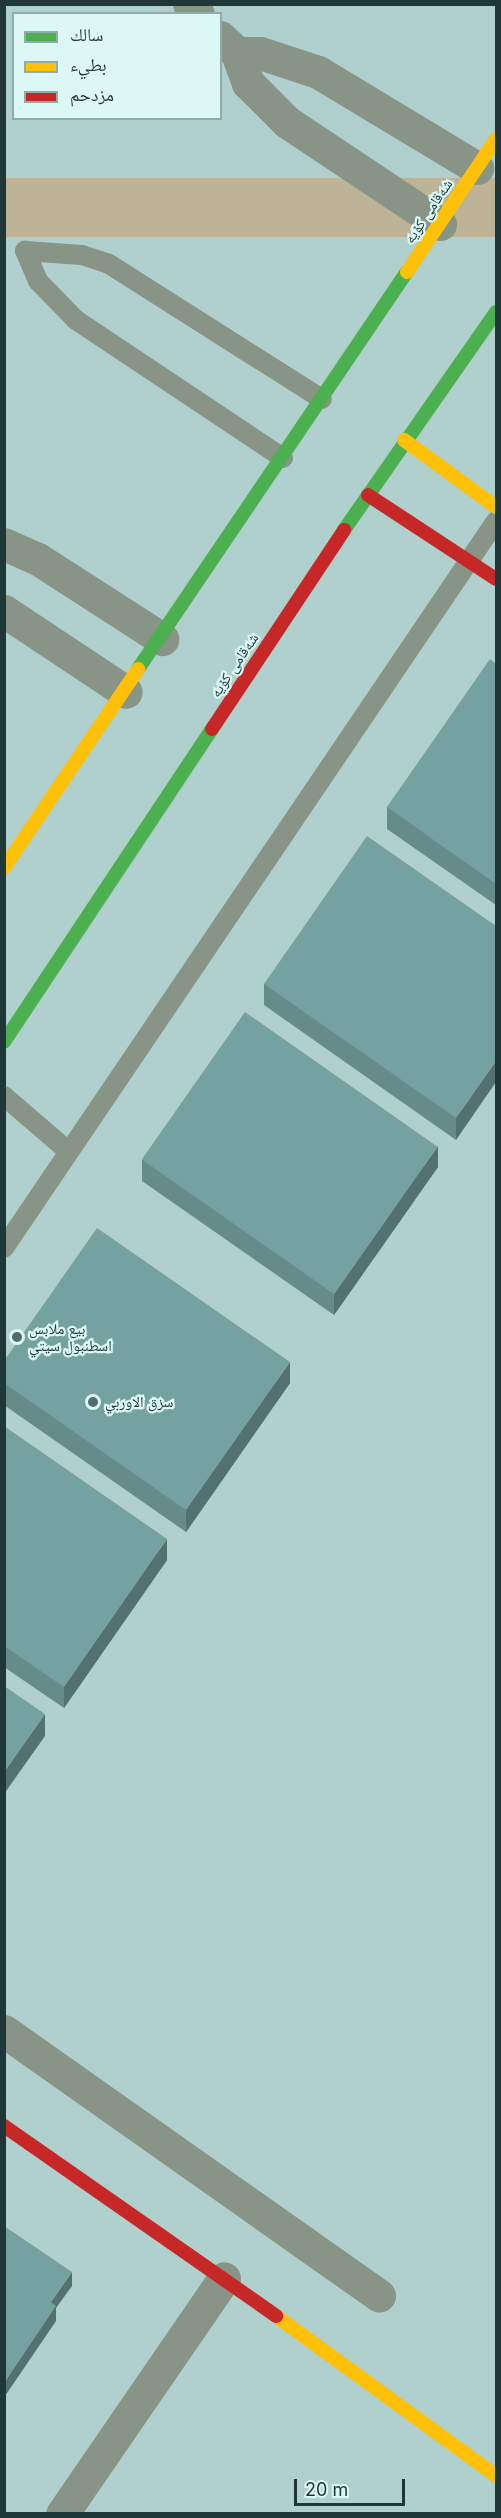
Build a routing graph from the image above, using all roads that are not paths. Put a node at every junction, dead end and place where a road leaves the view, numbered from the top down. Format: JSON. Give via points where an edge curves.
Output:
{"nodes":[{"id":1,"x":229,"y":45,"type":"edge"},
{"id":2,"x":496,"y":139,"type":"edge"},
{"id":3,"x":477,"y":168,"type":"junction"},
{"id":4,"x":440,"y":224,"type":"junction"},
{"id":5,"x":496,"y":312,"type":"edge"},
{"id":6,"x":322,"y":399,"type":"junction"},
{"id":7,"x":404,"y":440,"type":"junction"},
{"id":8,"x":283,"y":458,"type":"junction"},
{"id":9,"x":368,"y":495,"type":"junction"},
{"id":10,"x":496,"y":507,"type":"edge"},
{"id":11,"x":496,"y":521,"type":"edge"},
{"id":12,"x":4,"y":544,"type":"edge"},
{"id":13,"x":470,"y":561,"type":"junction"},
{"id":14,"x":496,"y":579,"type":"edge"},
{"id":15,"x":4,"y":611,"type":"edge"},
{"id":16,"x":162,"y":639,"type":"junction"},
{"id":17,"x":126,"y":692,"type":"junction"},
{"id":18,"x":4,"y":868,"type":"edge"},
{"id":19,"x":4,"y":1042,"type":"edge"},
{"id":20,"x":4,"y":1096,"type":"edge"},
{"id":21,"x":68,"y":1151,"type":"junction"},
{"id":22,"x":4,"y":1248,"type":"edge"},
{"id":23,"x":4,"y":2031,"type":"edge"},
{"id":24,"x":4,"y":2126,"type":"edge"},
{"id":25,"x":224,"y":2278,"type":"junction"},
{"id":26,"x":379,"y":2296,"type":"dead end"},
{"id":27,"x":496,"y":2476,"type":"edge"},
{"id":28,"x":62,"y":2514,"type":"edge"}],
"edges":[{"from":1,"to":3,"type":"street","via":[[318,72]]},
{"from":1,"to":4,"type":"street","via":[[248,83],[287,122]]},
{"from":2,"to":3,"type":"main road","name":"شەقامی کۆیە"},
{"from":3,"to":4,"type":"main road","name":"شەقامی کۆیە"},
{"from":4,"to":6,"type":"main road","name":"شەقامی کۆیە"},
{"from":5,"to":7,"type":"main road","name":"شەقامی کۆیە"},
{"from":6,"to":8,"type":"main road","name":"شەقامی کۆیە"},
{"from":6,"to":8,"type":"lane","via":[[110,264],[82,255],[25,251],[38,281],[76,320]]},
{"from":7,"to":9,"type":"main road","name":"شەقامی کۆیە"},
{"from":7,"to":10,"type":"main road"},
{"from":8,"to":16,"type":"main road","name":"شەقامی کۆیە"},
{"from":9,"to":13,"type":"main road"},
{"from":9,"to":19,"type":"main road","name":"شەقامی کۆیە"},
{"from":11,"to":13,"type":"lane"},
{"from":12,"to":16,"type":"street","via":[[38,560]]},
{"from":13,"to":14,"type":"main road"},
{"from":13,"to":21,"type":"lane"},
{"from":15,"to":17,"type":"street"},
{"from":16,"to":17,"type":"main road","name":"شەقامی کۆیە"},
{"from":17,"to":18,"type":"main road","name":"شەقامی کۆیە"},
{"from":20,"to":21,"type":"lane"},
{"from":21,"to":22,"type":"lane"},
{"from":23,"to":26,"type":"street"},
{"from":24,"to":25,"type":"main road"},
{"from":25,"to":27,"type":"main road"},
{"from":25,"to":28,"type":"street"}]}
